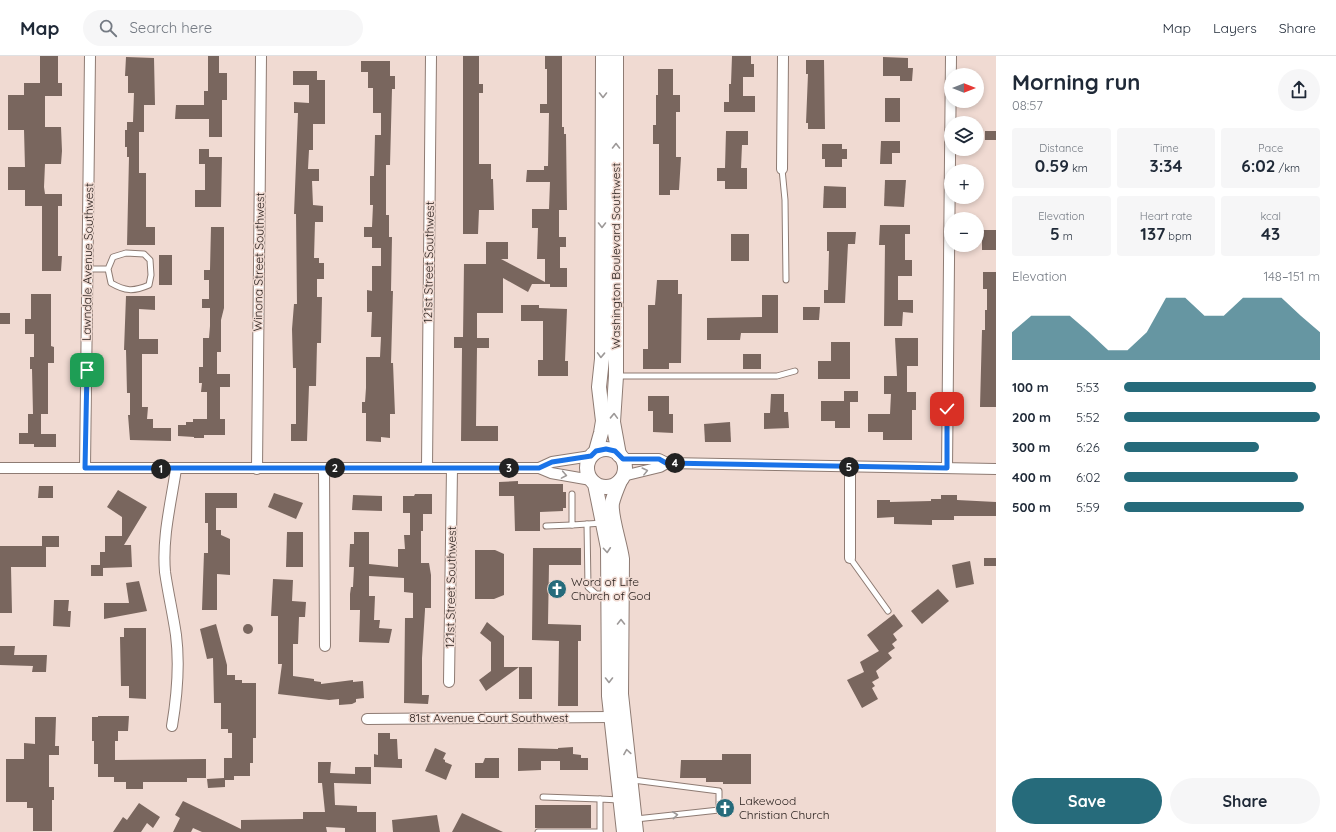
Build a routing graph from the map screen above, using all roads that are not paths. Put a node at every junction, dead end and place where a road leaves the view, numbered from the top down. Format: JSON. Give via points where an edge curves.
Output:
{"nodes":[{"id":1,"x":90,"y":56,"type":"edge"},
{"id":2,"x":261,"y":56,"type":"edge"},
{"id":3,"x":431,"y":56,"type":"edge"},
{"id":4,"x":603,"y":56,"type":"edge"},
{"id":5,"x":616,"y":56,"type":"edge"},
{"id":6,"x":783,"y":56,"type":"edge"},
{"id":7,"x":951,"y":56,"type":"edge"},
{"id":8,"x":782,"y":169,"type":"joint"},
{"id":9,"x":89,"y":269,"type":"junction"},
{"id":10,"x":108,"y":269,"type":"junction"},
{"id":11,"x":786,"y":280,"type":"dead end"},
{"id":12,"x":795,"y":371,"type":"dead end"},
{"id":13,"x":616,"y":376,"type":"junction"},
{"id":14,"x":593,"y":453,"type":"junction"},
{"id":15,"x":621,"y":457,"type":"junction"},
{"id":16,"x":666,"y":463,"type":"junction"},
{"id":17,"x":426,"y":467,"type":"junction"},
{"id":18,"x":850,"y":467,"type":"junction"},
{"id":19,"x":0,"y":468,"type":"edge"},
{"id":20,"x":85,"y":468,"type":"junction"},
{"id":21,"x":324,"y":468,"type":"junction"},
{"id":22,"x":452,"y":468,"type":"junction"},
{"id":23,"x":539,"y":468,"type":"junction"},
{"id":24,"x":947,"y":468,"type":"junction"},
{"id":25,"x":176,"y":469,"type":"junction"},
{"id":26,"x":257,"y":469,"type":"junction"},
{"id":27,"x":996,"y":470,"type":"edge"},
{"id":28,"x":621,"y":479,"type":"junction"},
{"id":29,"x":593,"y":482,"type":"junction"},
{"id":30,"x":572,"y":494,"type":"dead end"},
{"id":31,"x":603,"y":523,"type":"junction"},
{"id":32,"x":587,"y":524,"type":"junction"},
{"id":33,"x":572,"y":525,"type":"junction"},
{"id":34,"x":546,"y":526,"type":"dead end"},
{"id":35,"x":850,"y":558,"type":"joint"},
{"id":36,"x":608,"y":594,"type":"junction"},
{"id":37,"x":888,"y":611,"type":"dead end"},
{"id":38,"x":325,"y":646,"type":"dead end"},
{"id":39,"x":449,"y":682,"type":"dead end"},
{"id":40,"x":610,"y":717,"type":"junction"},
{"id":41,"x":367,"y":719,"type":"dead end"},
{"id":42,"x":172,"y":726,"type":"dead end"},
{"id":43,"x":631,"y":780,"type":"junction"},
{"id":44,"x":543,"y":797,"type":"dead end"},
{"id":45,"x":600,"y":800,"type":"junction"},
{"id":46,"x":621,"y":801,"type":"junction"},
{"id":47,"x":636,"y":826,"type":"edge"},
{"id":48,"x":538,"y":832,"type":"edge"},
{"id":49,"x":600,"y":832,"type":"edge"},
{"id":50,"x":624,"y":832,"type":"edge"}],
"edges":[{"from":1,"to":9,"type":"street","name":"Lawndale Avenue Southwest"},
{"from":2,"to":26,"type":"street","name":"Winona Street Southwest"},
{"from":3,"to":17,"type":"street","name":"121st Street Southwest"},
{"from":4,"to":14,"type":"main road","name":"Washington Boulevard Southwest","one_way":true,"via":[[602,359],[599,387],[603,411],[601,433]]},
{"from":13,"to":5,"type":"main road","name":"Washington Boulevard Southwest","one_way":true},
{"from":6,"to":8,"type":"street"},
{"from":7,"to":24,"type":"street"},
{"from":8,"to":11,"type":"lane"},
{"from":9,"to":10,"type":"lane"},
{"from":9,"to":20,"type":"street","name":"Lawndale Avenue Southwest"},
{"from":10,"to":10,"type":"lane","via":[[113,257],[126,253],[144,254],[150,260],[149,285],[139,289],[123,290],[111,283]]},
{"from":12,"to":13,"type":"lane","via":[[776,376]]},
{"from":15,"to":13,"type":"main road","name":"Washington Boulevard Southwest","one_way":true,"via":[[613,422]]},
{"from":14,"to":15,"type":"main road","via":[[606,449]]},
{"from":14,"to":23,"type":"street","via":[[552,462]]},
{"from":14,"to":29,"type":"main road","via":[[586,468]]},
{"from":15,"to":16,"type":"street","via":[[659,459]]},
{"from":15,"to":28,"type":"main road","via":[[624,471]]},
{"from":16,"to":18,"type":"street"},
{"from":28,"to":16,"type":"street","one_way":true},
{"from":17,"to":21,"type":"street"},
{"from":17,"to":22,"type":"street"},
{"from":18,"to":24,"type":"street"},
{"from":18,"to":35,"type":"street"},
{"from":19,"to":20,"type":"street"},
{"from":20,"to":25,"type":"street"},
{"from":21,"to":26,"type":"street"},
{"from":21,"to":38,"type":"street"},
{"from":22,"to":23,"type":"street"},
{"from":22,"to":39,"type":"street","name":"121st Street Southwest"},
{"from":23,"to":29,"type":"street","one_way":true},
{"from":24,"to":27,"type":"street"},
{"from":25,"to":26,"type":"street"},
{"from":25,"to":42,"type":"street","via":[[165,544],[166,572],[178,658],[177,696]]},
{"from":28,"to":29,"type":"main road","via":[[608,487]]},
{"from":43,"to":28,"type":"main road","one_way":true,"via":[[621,694],[622,559],[612,504]]},
{"from":29,"to":31,"type":"main road"},
{"from":30,"to":33,"type":"lane"},
{"from":31,"to":32,"type":"lane"},
{"from":31,"to":36,"type":"main road","one_way":true,"via":[[608,548]]},
{"from":32,"to":33,"type":"lane"},
{"from":32,"to":36,"type":"lane","via":[[588,587],[596,594]]},
{"from":33,"to":34,"type":"lane"},
{"from":35,"to":37,"type":"lane"},
{"from":36,"to":40,"type":"main road","one_way":true},
{"from":40,"to":41,"type":"street","name":"81st Avenue Court Southwest"},
{"from":40,"to":46,"type":"main road"},
{"from":43,"to":47,"type":"main road"},
{"from":47,"to":43,"type":"lane","one_way":true,"via":[[719,810],[719,791]]},
{"from":44,"to":45,"type":"lane"},
{"from":45,"to":46,"type":"lane"},
{"from":45,"to":49,"type":"lane"},
{"from":46,"to":50,"type":"main road"},
{"from":48,"to":49,"type":"lane"}]}
